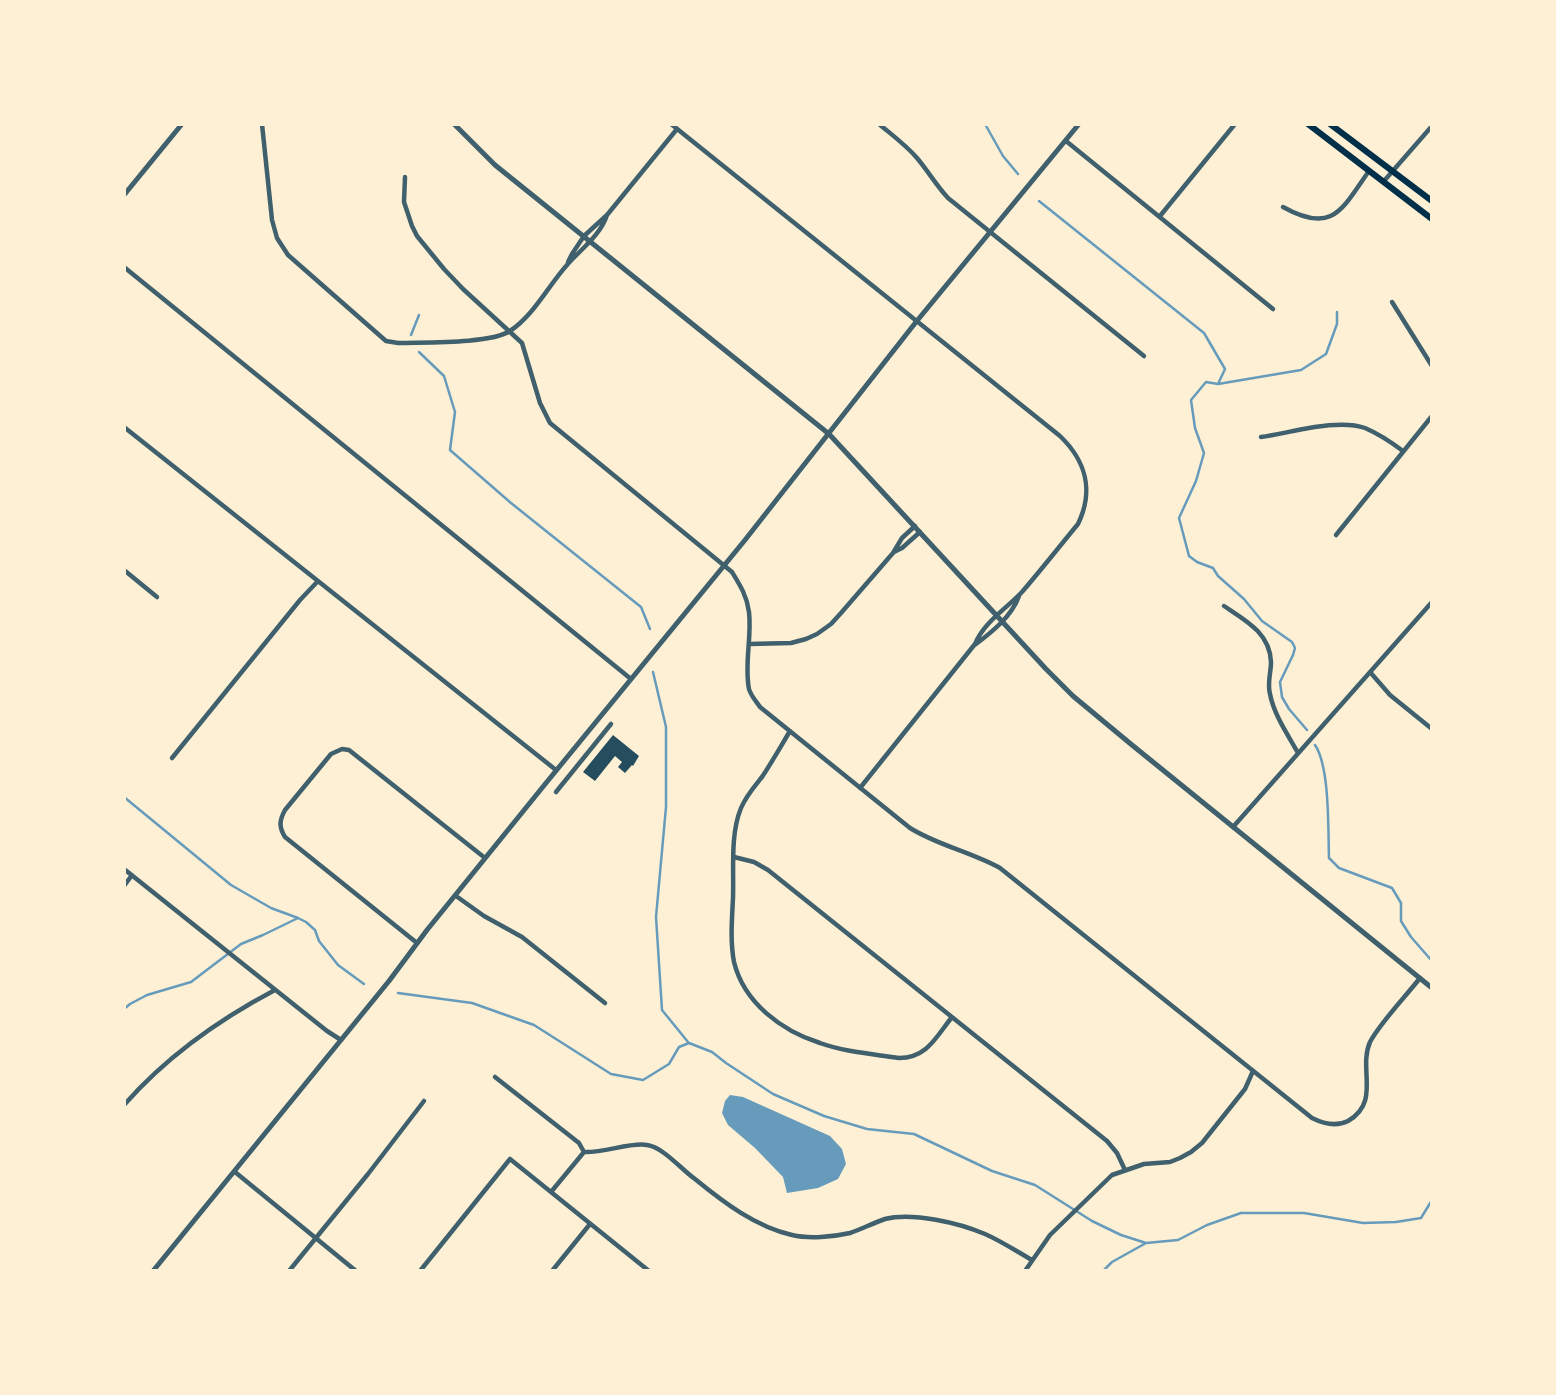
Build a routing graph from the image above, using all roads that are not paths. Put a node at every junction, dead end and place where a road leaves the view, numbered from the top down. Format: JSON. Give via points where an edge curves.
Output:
{"nodes":[{"id":1,"x":182,"y":124,"type":"edge"},
{"id":2,"x":262,"y":124,"type":"edge"},
{"id":3,"x":454,"y":124,"type":"edge"},
{"id":4,"x":671,"y":124,"type":"edge"},
{"id":5,"x":879,"y":124,"type":"edge"},
{"id":6,"x":1079,"y":124,"type":"edge"},
{"id":7,"x":1235,"y":124,"type":"edge"},
{"id":8,"x":1308,"y":124,"type":"edge"},
{"id":9,"x":1330,"y":124,"type":"edge"},
{"id":10,"x":1432,"y":127,"type":"edge"},
{"id":11,"x":677,"y":129,"type":"junction"},
{"id":12,"x":1066,"y":141,"type":"junction"},
{"id":13,"x":1370,"y":170,"type":"junction"},
{"id":14,"x":1393,"y":171,"type":"junction"},
{"id":15,"x":405,"y":177,"type":"dead end"},
{"id":16,"x":1384,"y":181,"type":"junction"},
{"id":17,"x":125,"y":194,"type":"edge"},
{"id":18,"x":1432,"y":201,"type":"edge"},
{"id":19,"x":1283,"y":207,"type":"dead end"},
{"id":20,"x":607,"y":215,"type":"junction"},
{"id":21,"x":1160,"y":216,"type":"junction"},
{"id":22,"x":1432,"y":219,"type":"edge"},
{"id":23,"x":990,"y":233,"type":"junction"},
{"id":24,"x":584,"y":236,"type":"junction"},
{"id":25,"x":591,"y":242,"type":"junction"},
{"id":26,"x":568,"y":263,"type":"junction"},
{"id":27,"x":124,"y":267,"type":"edge"},
{"id":28,"x":1392,"y":302,"type":"dead end"},
{"id":29,"x":1273,"y":309,"type":"dead end"},
{"id":30,"x":916,"y":322,"type":"junction"},
{"id":31,"x":510,"y":331,"type":"junction"},
{"id":32,"x":1144,"y":356,"type":"dead end"},
{"id":33,"x":1432,"y":366,"type":"edge"},
{"id":34,"x":1432,"y":416,"type":"edge"},
{"id":35,"x":124,"y":427,"type":"edge"},
{"id":36,"x":830,"y":434,"type":"junction"},
{"id":37,"x":1261,"y":437,"type":"dead end"},
{"id":38,"x":1403,"y":451,"type":"junction"},
{"id":39,"x":915,"y":526,"type":"junction"},
{"id":40,"x":920,"y":531,"type":"junction"},
{"id":41,"x":1336,"y":535,"type":"dead end"},
{"id":42,"x":893,"y":553,"type":"junction"},
{"id":43,"x":724,"y":565,"type":"junction"},
{"id":44,"x":124,"y":570,"type":"edge"},
{"id":45,"x":318,"y":581,"type":"junction"},
{"id":46,"x":1020,"y":594,"type":"junction"},
{"id":47,"x":157,"y":597,"type":"dead end"},
{"id":48,"x":1432,"y":602,"type":"edge"},
{"id":49,"x":1224,"y":606,"type":"dead end"},
{"id":50,"x":997,"y":615,"type":"junction"},
{"id":51,"x":1002,"y":621,"type":"junction"},
{"id":52,"x":749,"y":644,"type":"junction"},
{"id":53,"x":975,"y":644,"type":"junction"},
{"id":54,"x":1370,"y":672,"type":"junction"},
{"id":55,"x":631,"y":679,"type":"junction"},
{"id":56,"x":611,"y":724,"type":"dead end"},
{"id":57,"x":1432,"y":729,"type":"edge"},
{"id":58,"x":790,"y":731,"type":"junction"},
{"id":59,"x":1298,"y":754,"type":"junction"},
{"id":60,"x":172,"y":758,"type":"dead end"},
{"id":61,"x":556,"y":771,"type":"junction"},
{"id":62,"x":860,"y":788,"type":"junction"},
{"id":63,"x":556,"y":792,"type":"dead end"},
{"id":64,"x":1233,"y":827,"type":"junction"},
{"id":65,"x":734,"y":857,"type":"junction"},
{"id":66,"x":485,"y":858,"type":"junction"},
{"id":67,"x":124,"y":869,"type":"edge"},
{"id":68,"x":132,"y":875,"type":"junction"},
{"id":69,"x":124,"y":886,"type":"edge"},
{"id":70,"x":456,"y":896,"type":"junction"},
{"id":71,"x":417,"y":943,"type":"junction"},
{"id":72,"x":1420,"y":978,"type":"junction"},
{"id":73,"x":1432,"y":988,"type":"edge"},
{"id":74,"x":275,"y":990,"type":"junction"},
{"id":75,"x":605,"y":1003,"type":"dead end"},
{"id":76,"x":952,"y":1017,"type":"junction"},
{"id":77,"x":341,"y":1040,"type":"junction"},
{"id":78,"x":1253,"y":1070,"type":"junction"},
{"id":79,"x":495,"y":1077,"type":"dead end"},
{"id":80,"x":424,"y":1101,"type":"dead end"},
{"id":81,"x":124,"y":1105,"type":"edge"},
{"id":82,"x":584,"y":1152,"type":"junction"},
{"id":83,"x":1125,"y":1170,"type":"junction"},
{"id":84,"x":235,"y":1172,"type":"junction"},
{"id":85,"x":551,"y":1192,"type":"junction"},
{"id":86,"x":590,"y":1224,"type":"junction"},
{"id":87,"x":315,"y":1238,"type":"junction"},
{"id":88,"x":1032,"y":1260,"type":"junction"},
{"id":89,"x":153,"y":1271,"type":"edge"},
{"id":90,"x":289,"y":1271,"type":"edge"},
{"id":91,"x":356,"y":1271,"type":"edge"},
{"id":92,"x":420,"y":1271,"type":"edge"},
{"id":93,"x":552,"y":1271,"type":"edge"},
{"id":94,"x":649,"y":1271,"type":"edge"},
{"id":95,"x":1025,"y":1271,"type":"edge"}],
"edges":[{"from":1,"to":17,"type":"street"},
{"from":2,"to":31,"type":"street","via":[[272,220],[281,245],[377,334],[398,343],[488,339]]},
{"from":3,"to":24,"type":"street","via":[[495,165]]},
{"from":4,"to":11,"type":"street"},
{"from":5,"to":23,"type":"street","via":[[905,145],[948,198]]},
{"from":6,"to":12,"type":"street"},
{"from":7,"to":21,"type":"street"},
{"from":8,"to":13,"type":"main road"},
{"from":9,"to":14,"type":"main road"},
{"from":10,"to":14,"type":"street"},
{"from":11,"to":20,"type":"street"},
{"from":11,"to":30,"type":"street"},
{"from":12,"to":21,"type":"street"},
{"from":12,"to":23,"type":"street"},
{"from":13,"to":16,"type":"main road"},
{"from":13,"to":19,"type":"street","via":[[1332,216],[1312,219]]},
{"from":14,"to":16,"type":"street"},
{"from":14,"to":18,"type":"main road"},
{"from":15,"to":31,"type":"street","via":[[404,202],[417,236],[463,289]]},
{"from":16,"to":22,"type":"main road"},
{"from":20,"to":24,"type":"street"},
{"from":20,"to":25,"type":"street"},
{"from":21,"to":29,"type":"street"},
{"from":23,"to":30,"type":"street"},
{"from":23,"to":32,"type":"street"},
{"from":24,"to":25,"type":"street"},
{"from":24,"to":26,"type":"street"},
{"from":25,"to":26,"type":"street"},
{"from":25,"to":36,"type":"street"},
{"from":26,"to":31,"type":"street"},
{"from":27,"to":55,"type":"street"},
{"from":28,"to":33,"type":"street"},
{"from":30,"to":36,"type":"street"},
{"from":30,"to":46,"type":"street","via":[[1070,446],[1083,467],[1086,499],[1078,524]]},
{"from":31,"to":43,"type":"street","via":[[522,343],[550,423]]},
{"from":34,"to":38,"type":"street"},
{"from":35,"to":45,"type":"street"},
{"from":36,"to":39,"type":"street"},
{"from":36,"to":43,"type":"street"},
{"from":37,"to":38,"type":"street","via":[[1351,425],[1381,436]]},
{"from":38,"to":41,"type":"street"},
{"from":39,"to":40,"type":"street"},
{"from":39,"to":42,"type":"street"},
{"from":40,"to":42,"type":"street"},
{"from":40,"to":50,"type":"street"},
{"from":42,"to":52,"type":"street","via":[[817,634],[791,643]]},
{"from":43,"to":52,"type":"street","via":[[743,590],[750,615]]},
{"from":43,"to":55,"type":"street"},
{"from":44,"to":47,"type":"street"},
{"from":45,"to":60,"type":"street"},
{"from":45,"to":61,"type":"street"},
{"from":46,"to":50,"type":"street"},
{"from":46,"to":51,"type":"street"},
{"from":48,"to":54,"type":"street"},
{"from":49,"to":59,"type":"street","via":[[1265,638],[1271,663],[1270,696]]},
{"from":50,"to":51,"type":"street"},
{"from":50,"to":53,"type":"street"},
{"from":51,"to":53,"type":"street"},
{"from":51,"to":64,"type":"street","via":[[1073,696]]},
{"from":52,"to":58,"type":"street","via":[[752,697]]},
{"from":53,"to":62,"type":"street"},
{"from":54,"to":57,"type":"street"},
{"from":54,"to":59,"type":"street"},
{"from":55,"to":61,"type":"street"},
{"from":56,"to":63,"type":"street"},
{"from":58,"to":62,"type":"street"},
{"from":58,"to":65,"type":"street","via":[[743,803]]},
{"from":59,"to":64,"type":"street"},
{"from":61,"to":66,"type":"street"},
{"from":62,"to":78,"type":"street","via":[[918,833],[1000,868]]},
{"from":64,"to":72,"type":"street"},
{"from":65,"to":76,"type":"street","via":[[768,870]]},
{"from":65,"to":76,"type":"street","via":[[735,964],[752,998],[776,1021],[828,1045],[908,1058],[924,1051]]},
{"from":66,"to":70,"type":"street"},
{"from":66,"to":71,"type":"street","via":[[349,750],[331,754],[285,810],[280,829],[285,837]]},
{"from":67,"to":68,"type":"street"},
{"from":68,"to":69,"type":"street"},
{"from":68,"to":74,"type":"street"},
{"from":70,"to":71,"type":"street"},
{"from":70,"to":75,"type":"street","via":[[522,937]]},
{"from":71,"to":77,"type":"street"},
{"from":72,"to":73,"type":"street"},
{"from":72,"to":78,"type":"street","via":[[1370,1042],[1364,1104],[1342,1124],[1312,1118]]},
{"from":74,"to":77,"type":"street"},
{"from":74,"to":81,"type":"street","via":[[207,1030]]},
{"from":76,"to":83,"type":"street","via":[[1107,1141]]},
{"from":77,"to":84,"type":"street"},
{"from":78,"to":83,"type":"street","via":[[1245,1089],[1191,1152],[1170,1162]]},
{"from":79,"to":82,"type":"street","via":[[579,1143]]},
{"from":80,"to":87,"type":"street"},
{"from":82,"to":85,"type":"street"},
{"from":82,"to":88,"type":"street","via":[[649,1145],[746,1215],[794,1236],[839,1235],[887,1219],[921,1218],[985,1234]]},
{"from":83,"to":88,"type":"street","via":[[1088,1196]]},
{"from":84,"to":87,"type":"street"},
{"from":84,"to":89,"type":"street"},
{"from":85,"to":86,"type":"street"},
{"from":85,"to":92,"type":"street","via":[[510,1159]]},
{"from":86,"to":93,"type":"street"},
{"from":86,"to":94,"type":"street"},
{"from":87,"to":90,"type":"street"},
{"from":87,"to":91,"type":"street"},
{"from":88,"to":95,"type":"street"}]}
